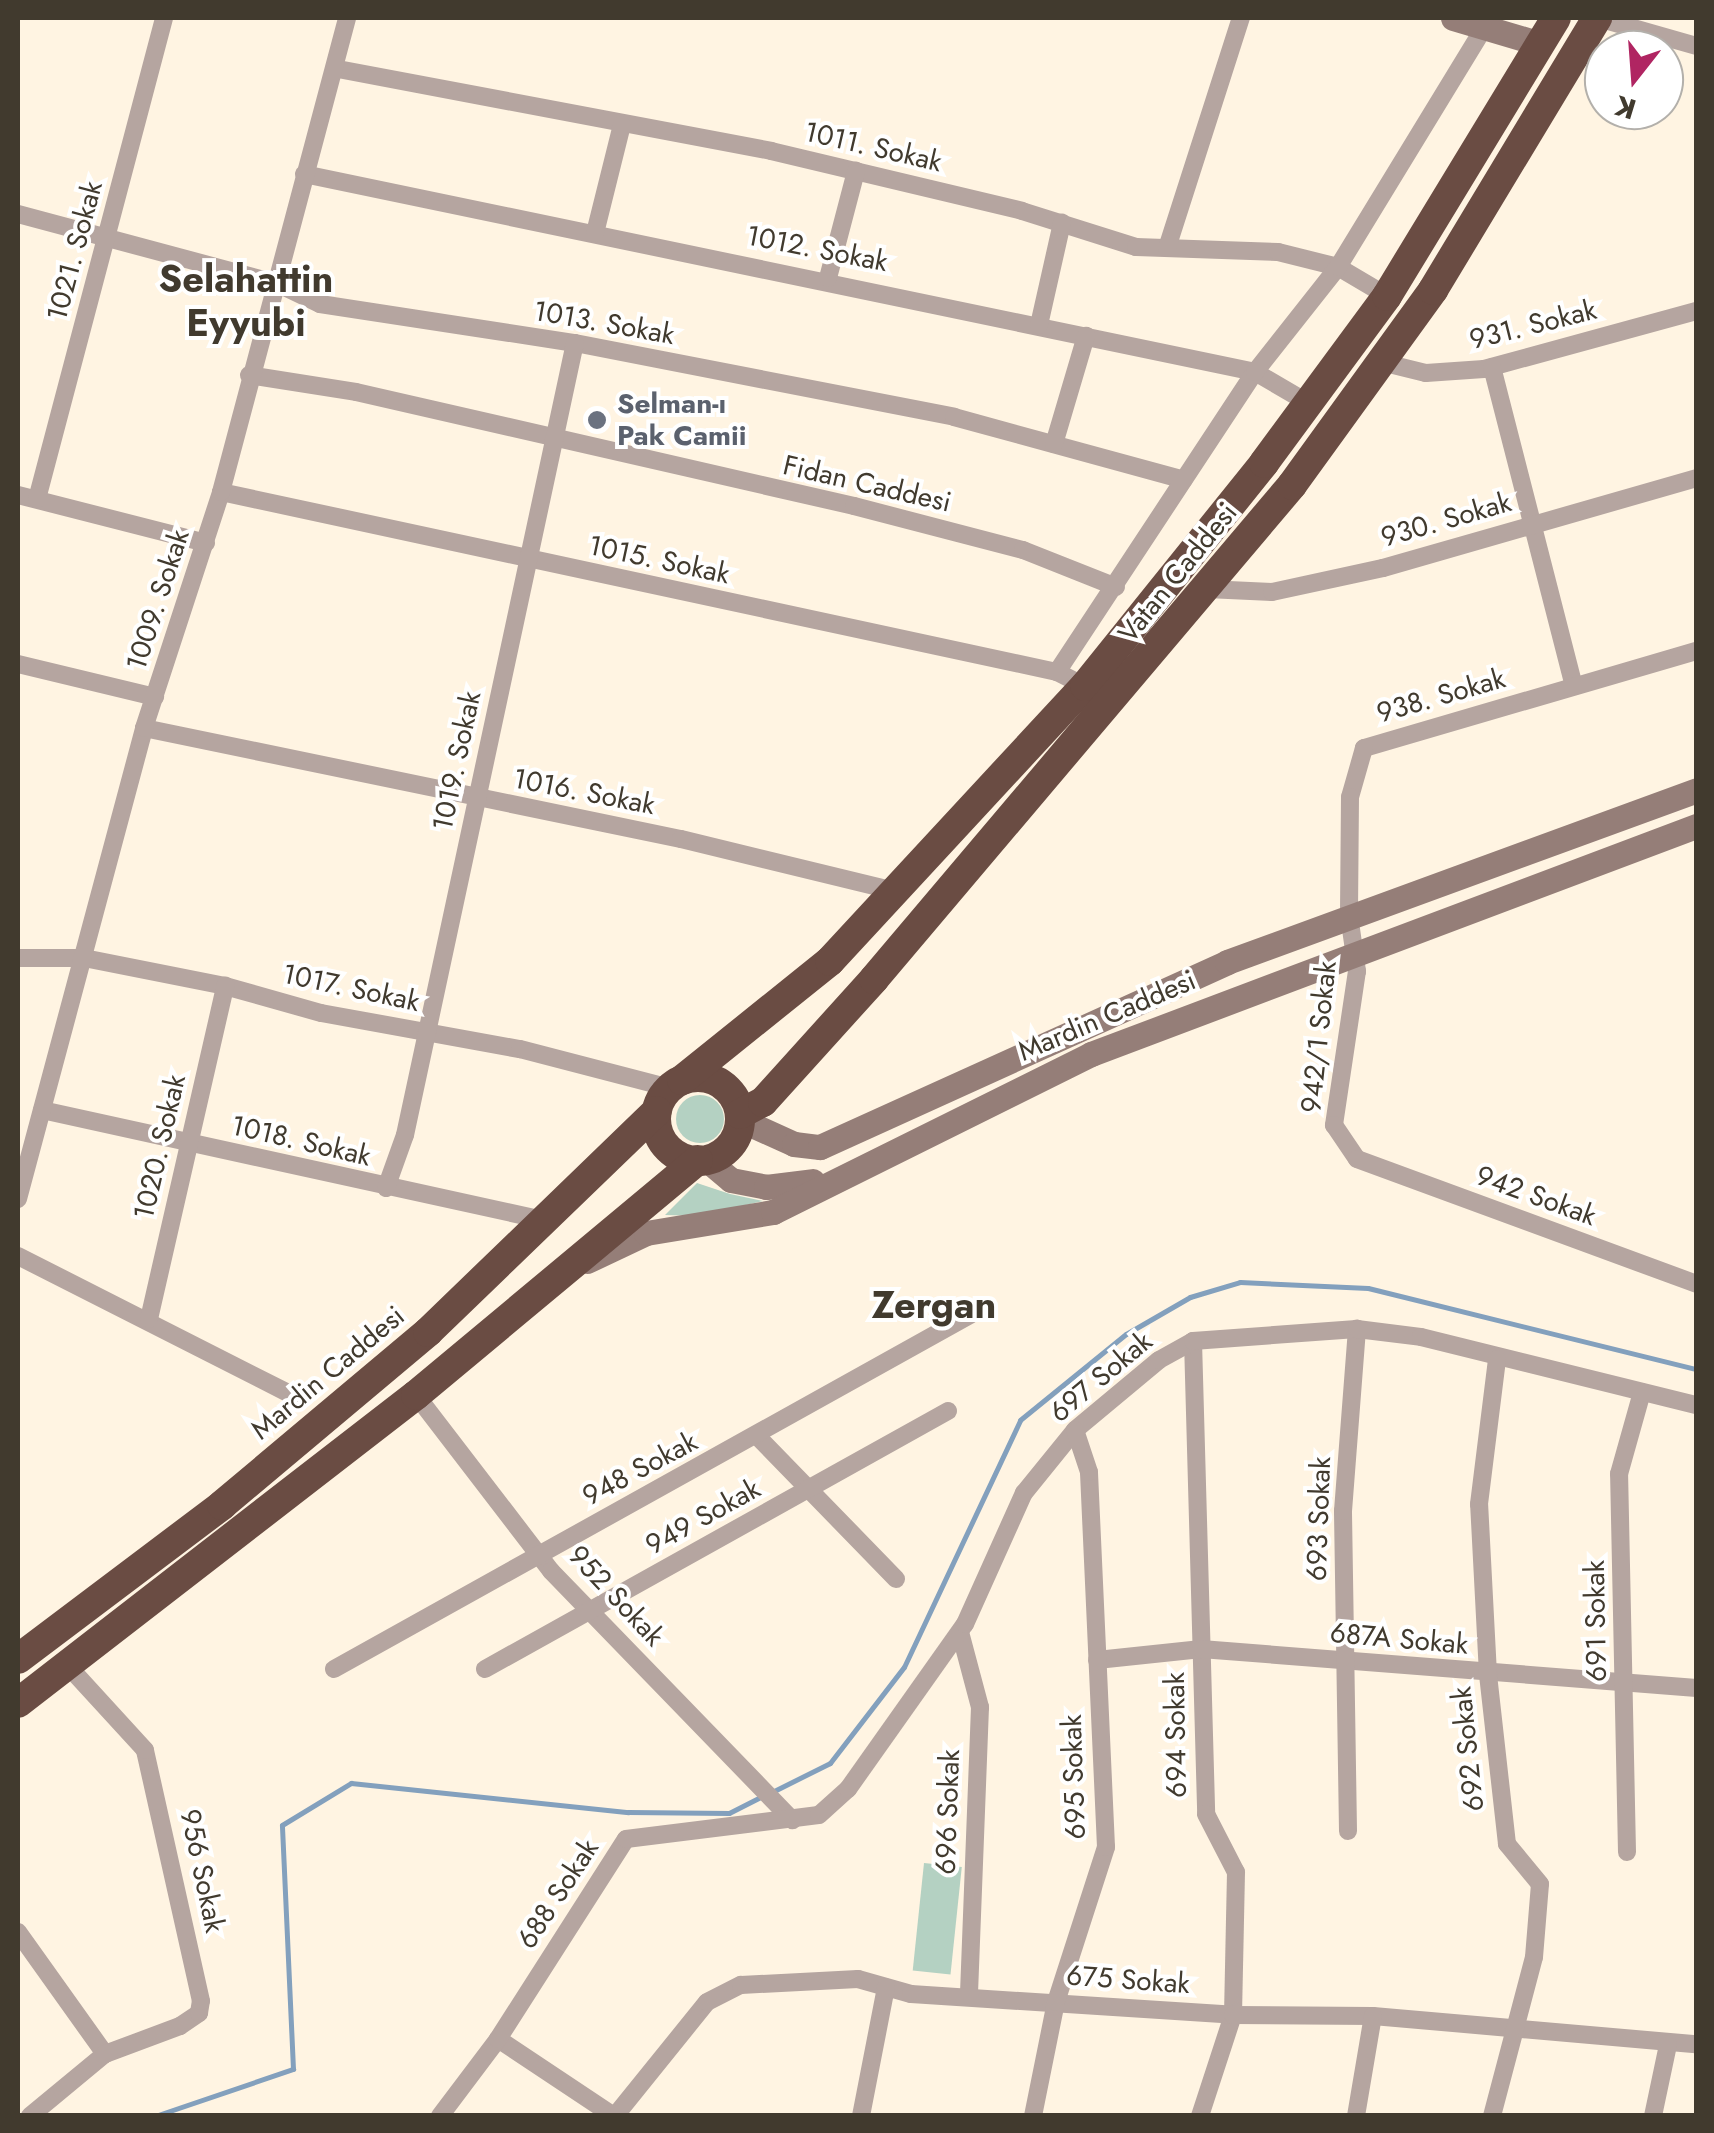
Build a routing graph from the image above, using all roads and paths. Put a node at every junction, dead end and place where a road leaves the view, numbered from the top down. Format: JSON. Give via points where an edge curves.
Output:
{"nodes":[{"id":1,"x":164,"y":18,"type":"edge"},
{"id":2,"x":347,"y":18,"type":"edge"},
{"id":3,"x":1241,"y":18,"type":"edge"},
{"id":4,"x":1454,"y":18,"type":"edge"},
{"id":5,"x":1598,"y":18,"type":"edge"},
{"id":6,"x":1488,"y":21,"type":"edge"},
{"id":7,"x":1548,"y":31,"type":"edge"},
{"id":8,"x":1696,"y":46,"type":"edge"},
{"id":9,"x":338,"y":69,"type":"junction"},
{"id":10,"x":622,"y":125,"type":"junction"},
{"id":11,"x":856,"y":171,"type":"junction"},
{"id":12,"x":304,"y":174,"type":"junction"},
{"id":13,"x":18,"y":214,"type":"edge"},
{"id":14,"x":1062,"y":222,"type":"junction"},
{"id":15,"x":595,"y":233,"type":"junction"},
{"id":16,"x":109,"y":238,"type":"junction"},
{"id":17,"x":1167,"y":248,"type":"junction"},
{"id":18,"x":1338,"y":267,"type":"junction"},
{"id":19,"x":828,"y":278,"type":"junction"},
{"id":20,"x":276,"y":283,"type":"junction"},
{"id":21,"x":1386,"y":296,"type":"junction"},
{"id":22,"x":1696,"y":311,"type":"edge"},
{"id":23,"x":1039,"y":325,"type":"junction"},
{"id":24,"x":1086,"y":336,"type":"junction"},
{"id":25,"x":575,"y":343,"type":"junction"},
{"id":26,"x":1381,"y":362,"type":"junction"},
{"id":27,"x":1492,"y":367,"type":"junction"},
{"id":28,"x":1255,"y":372,"type":"junction"},
{"id":29,"x":249,"y":375,"type":"junction"},
{"id":30,"x":1310,"y":404,"type":"junction"},
{"id":31,"x":555,"y":438,"type":"junction"},
{"id":32,"x":1054,"y":444,"type":"junction"},
{"id":33,"x":1696,"y":478,"type":"edge"},
{"id":34,"x":1184,"y":480,"type":"junction"},
{"id":35,"x":221,"y":492,"type":"junction"},
{"id":36,"x":18,"y":494,"type":"edge"},
{"id":37,"x":37,"y":499,"type":"junction"},
{"id":38,"x":1530,"y":524,"type":"junction"},
{"id":39,"x":206,"y":544,"type":"junction"},
{"id":40,"x":525,"y":561,"type":"junction"},
{"id":41,"x":1116,"y":588,"type":"junction"},
{"id":42,"x":1207,"y":588,"type":"junction"},
{"id":43,"x":1696,"y":651,"type":"edge"},
{"id":44,"x":18,"y":664,"type":"edge"},
{"id":45,"x":1056,"y":672,"type":"junction"},
{"id":46,"x":1084,"y":686,"type":"junction"},
{"id":47,"x":1574,"y":686,"type":"junction"},
{"id":48,"x":155,"y":698,"type":"junction"},
{"id":49,"x":144,"y":728,"type":"junction"},
{"id":50,"x":1696,"y":790,"type":"edge"},
{"id":51,"x":474,"y":799,"type":"junction"},
{"id":52,"x":1696,"y":826,"type":"edge"},
{"id":53,"x":894,"y":890,"type":"junction"},
{"id":54,"x":1349,"y":914,"type":"junction"},
{"id":55,"x":1356,"y":952,"type":"junction"},
{"id":56,"x":18,"y":958,"type":"edge"},
{"id":57,"x":84,"y":958,"type":"junction"},
{"id":58,"x":224,"y":986,"type":"junction"},
{"id":59,"x":426,"y":1033,"type":"junction"},
{"id":60,"x":670,"y":1093,"type":"junction"},
{"id":61,"x":42,"y":1110,"type":"junction"},
{"id":62,"x":740,"y":1117,"type":"junction"},
{"id":63,"x":190,"y":1143,"type":"junction"},
{"id":64,"x":1357,"y":1159,"type":"joint"},
{"id":65,"x":703,"y":1160,"type":"junction"},
{"id":66,"x":839,"y":1174,"type":"junction"},
{"id":67,"x":386,"y":1188,"type":"junction"},
{"id":68,"x":18,"y":1199,"type":"edge"},
{"id":69,"x":549,"y":1222,"type":"junction"},
{"id":70,"x":18,"y":1256,"type":"edge"},
{"id":71,"x":551,"y":1278,"type":"junction"},
{"id":72,"x":1696,"y":1284,"type":"edge"},
{"id":73,"x":970,"y":1315,"type":"dead end"},
{"id":74,"x":149,"y":1319,"type":"junction"},
{"id":75,"x":1357,"y":1329,"type":"junction"},
{"id":76,"x":1194,"y":1341,"type":"junction"},
{"id":77,"x":1497,"y":1359,"type":"junction"},
{"id":78,"x":1642,"y":1392,"type":"junction"},
{"id":79,"x":416,"y":1394,"type":"junction"},
{"id":80,"x":292,"y":1395,"type":"dead end"},
{"id":81,"x":1696,"y":1405,"type":"edge"},
{"id":82,"x":948,"y":1411,"type":"dead end"},
{"id":83,"x":1075,"y":1430,"type":"junction"},
{"id":84,"x":758,"y":1438,"type":"junction"},
{"id":85,"x":807,"y":1490,"type":"junction"},
{"id":86,"x":540,"y":1554,"type":"junction"},
{"id":87,"x":896,"y":1579,"type":"dead end"},
{"id":88,"x":591,"y":1611,"type":"junction"},
{"id":89,"x":960,"y":1632,"type":"junction"},
{"id":90,"x":1202,"y":1649,"type":"junction"},
{"id":91,"x":18,"y":1659,"type":"edge"},
{"id":92,"x":1096,"y":1660,"type":"junction"},
{"id":93,"x":1344,"y":1662,"type":"junction"},
{"id":94,"x":69,"y":1667,"type":"junction"},
{"id":95,"x":334,"y":1669,"type":"dead end"},
{"id":96,"x":485,"y":1669,"type":"dead end"},
{"id":97,"x":1488,"y":1674,"type":"junction"},
{"id":98,"x":1625,"y":1682,"type":"junction"},
{"id":99,"x":1696,"y":1688,"type":"edge"},
{"id":100,"x":18,"y":1704,"type":"edge"},
{"id":101,"x":792,"y":1820,"type":"junction"},
{"id":102,"x":1348,"y":1832,"type":"dead end"},
{"id":103,"x":1627,"y":1852,"type":"dead end"},
{"id":104,"x":18,"y":1932,"type":"edge"},
{"id":105,"x":886,"y":1987,"type":"junction"},
{"id":106,"x":969,"y":1997,"type":"junction"},
{"id":107,"x":1056,"y":2002,"type":"junction"},
{"id":108,"x":1233,"y":2016,"type":"junction"},
{"id":109,"x":1373,"y":2016,"type":"junction"},
{"id":110,"x":1512,"y":2026,"type":"junction"},
{"id":111,"x":498,"y":2039,"type":"junction"},
{"id":112,"x":1696,"y":2044,"type":"edge"},
{"id":113,"x":1668,"y":2045,"type":"junction"},
{"id":114,"x":105,"y":2054,"type":"junction"},
{"id":115,"x":30,"y":2116,"type":"edge"},
{"id":116,"x":440,"y":2116,"type":"edge"},
{"id":117,"x":614,"y":2116,"type":"edge"},
{"id":118,"x":861,"y":2116,"type":"edge"},
{"id":119,"x":1033,"y":2116,"type":"edge"},
{"id":120,"x":1200,"y":2116,"type":"edge"},
{"id":121,"x":1356,"y":2116,"type":"edge"},
{"id":122,"x":1492,"y":2116,"type":"edge"},
{"id":123,"x":1653,"y":2116,"type":"edge"}],
"edges":[{"from":1,"to":16,"type":"street","name":"1021. Sokak"},
{"from":2,"to":9,"type":"street","name":"1009. Sokak"},
{"from":3,"to":17,"type":"street"},
{"from":4,"to":6,"type":"main road"},
{"from":5,"to":8,"type":"street"},
{"from":5,"to":26,"type":"highway","name":"Vatan Caddesi","via":[[1433,290]]},
{"from":6,"to":7,"type":"main road"},
{"from":6,"to":18,"type":"street"},
{"from":7,"to":21,"type":"highway","name":"Vatan Caddesi"},
{"from":9,"to":10,"type":"street","name":"1011. Sokak"},
{"from":9,"to":12,"type":"street","name":"1009. Sokak"},
{"from":10,"to":11,"type":"street","name":"1011. Sokak"},
{"from":10,"to":15,"type":"street"},
{"from":11,"to":14,"type":"street","name":"1011. Sokak"},
{"from":11,"to":19,"type":"street"},
{"from":12,"to":15,"type":"street","name":"1012. Sokak"},
{"from":12,"to":20,"type":"street","name":"1009. Sokak"},
{"from":13,"to":16,"type":"street","name":"1013. Sokak"},
{"from":14,"to":17,"type":"street","name":"1011. Sokak","via":[[1136,247]]},
{"from":14,"to":23,"type":"street"},
{"from":15,"to":19,"type":"street","name":"1012. Sokak"},
{"from":16,"to":20,"type":"street","name":"1013. Sokak"},
{"from":16,"to":37,"type":"street","name":"1021. Sokak"},
{"from":17,"to":18,"type":"street","name":"1011. Sokak","via":[[1278,252]]},
{"from":18,"to":21,"type":"street","name":"1011. Sokak"},
{"from":18,"to":28,"type":"street"},
{"from":19,"to":23,"type":"street","name":"1012. Sokak"},
{"from":20,"to":25,"type":"street","name":"1013. Sokak","via":[[320,304]]},
{"from":20,"to":29,"type":"street","name":"1009. Sokak"},
{"from":21,"to":30,"type":"highway","name":"Vatan Caddesi"},
{"from":22,"to":27,"type":"street","name":"931. Sokak"},
{"from":23,"to":24,"type":"street","name":"1012. Sokak"},
{"from":24,"to":28,"type":"street","name":"1012. Sokak"},
{"from":24,"to":32,"type":"street"},
{"from":25,"to":31,"type":"street","name":"1019. Sokak"},
{"from":25,"to":32,"type":"street","name":"1013. Sokak","via":[[954,417]]},
{"from":26,"to":27,"type":"street","name":"931. Sokak","via":[[1426,373]]},
{"from":26,"to":42,"type":"highway","name":"Vatan Caddesi"},
{"from":27,"to":38,"type":"street"},
{"from":28,"to":30,"type":"street","name":"1012. Sokak"},
{"from":28,"to":34,"type":"street"},
{"from":29,"to":31,"type":"street","name":"Fidan Caddesi"},
{"from":29,"to":35,"type":"street","name":"1009. Sokak"},
{"from":30,"to":46,"type":"highway","name":"Vatan Caddesi"},
{"from":31,"to":40,"type":"street","name":"1019. Sokak"},
{"from":31,"to":41,"type":"street","name":"Fidan Caddesi","via":[[1024,550]]},
{"from":32,"to":34,"type":"street","name":"1013. Sokak"},
{"from":33,"to":38,"type":"street","name":"930. Sokak"},
{"from":34,"to":41,"type":"street"},
{"from":35,"to":39,"type":"street","name":"1009. Sokak"},
{"from":35,"to":40,"type":"street","name":"1015. Sokak"},
{"from":36,"to":37,"type":"street"},
{"from":37,"to":39,"type":"street"},
{"from":38,"to":42,"type":"street","name":"930. Sokak","via":[[1272,592]]},
{"from":38,"to":47,"type":"street"},
{"from":39,"to":48,"type":"street","name":"1009. Sokak"},
{"from":40,"to":45,"type":"street","name":"1015. Sokak"},
{"from":40,"to":51,"type":"street","name":"1019. Sokak"},
{"from":41,"to":45,"type":"street"},
{"from":42,"to":62,"type":"highway","name":"Vatan Caddesi","via":[[874,980],[763,1102]]},
{"from":43,"to":47,"type":"street","name":"938. Sokak"},
{"from":44,"to":48,"type":"street"},
{"from":45,"to":46,"type":"street","name":"1015. Sokak"},
{"from":46,"to":53,"type":"highway","name":"Vatan Caddesi"},
{"from":47,"to":54,"type":"street","name":"938. Sokak","via":[[1364,748],[1350,797]]},
{"from":48,"to":49,"type":"street","name":"1009. Sokak"},
{"from":49,"to":51,"type":"street","name":"1016. Sokak"},
{"from":49,"to":57,"type":"street","name":"1009. Sokak"},
{"from":50,"to":54,"type":"main road","name":"Mardin Caddesi"},
{"from":51,"to":53,"type":"street","name":"1016. Sokak"},
{"from":51,"to":59,"type":"street","name":"1019. Sokak"},
{"from":52,"to":55,"type":"main road","name":"Mardin Caddesi"},
{"from":53,"to":60,"type":"highway","name":"Vatan Caddesi","via":[[830,960]]},
{"from":54,"to":55,"type":"street","name":"942/1 Sokak"},
{"from":54,"to":62,"type":"main road","name":"Mardin Caddesi","via":[[1100,1017],[820,1147],[794,1144]]},
{"from":55,"to":64,"type":"street","name":"942/1 Sokak","via":[[1334,1125]]},
{"from":55,"to":66,"type":"main road","name":"Mardin Caddesi","via":[[1091,1054]]},
{"from":56,"to":57,"type":"street","name":"1017. Sokak"},
{"from":57,"to":58,"type":"street","name":"1017. Sokak"},
{"from":57,"to":61,"type":"street","name":"1009. Sokak"},
{"from":58,"to":59,"type":"street","name":"1017. Sokak"},
{"from":58,"to":63,"type":"street","name":"1020. Sokak"},
{"from":59,"to":60,"type":"street","name":"1017. Sokak"},
{"from":59,"to":67,"type":"street","name":"1019. Sokak"},
{"from":60,"to":62,"type":"highway","name":"Mardin Caddesi","via":[[721,1084]]},
{"from":60,"to":65,"type":"highway","via":[[668,1148]]},
{"from":60,"to":69,"type":"highway","name":"Mardin Caddesi"},
{"from":61,"to":63,"type":"street","name":"1018. Sokak"},
{"from":61,"to":68,"type":"street","name":"1009. Sokak"},
{"from":62,"to":65,"type":"highway","name":"Mardin Caddesi","via":[[731,1146]]},
{"from":63,"to":67,"type":"street","name":"1018. Sokak"},
{"from":63,"to":74,"type":"street","name":"1020. Sokak"},
{"from":64,"to":72,"type":"street","name":"942 Sokak"},
{"from":65,"to":66,"type":"main road","via":[[730,1180],[766,1188]]},
{"from":65,"to":71,"type":"highway","name":"Mardin Caddesi"},
{"from":66,"to":71,"type":"main road","name":"Mardin Caddesi","via":[[773,1212],[646,1234]]},
{"from":67,"to":69,"type":"street","name":"1018. Sokak"},
{"from":69,"to":91,"type":"highway","name":"Mardin Caddesi","via":[[222,1506]]},
{"from":70,"to":74,"type":"street"},
{"from":71,"to":79,"type":"highway","name":"Mardin Caddesi"},
{"from":73,"to":84,"type":"street","name":"948 Sokak"},
{"from":74,"to":80,"type":"street"},
{"from":75,"to":76,"type":"street","name":"697 Sokak"},
{"from":75,"to":77,"type":"street","name":"697 Sokak","via":[[1421,1337]]},
{"from":75,"to":93,"type":"street","name":"693 Sokak","via":[[1344,1511]]},
{"from":76,"to":83,"type":"street","name":"697 Sokak","via":[[1159,1360]]},
{"from":76,"to":90,"type":"street","name":"694 Sokak"},
{"from":77,"to":78,"type":"street","name":"697 Sokak"},
{"from":77,"to":97,"type":"street","name":"692 Sokak","via":[[1479,1504]]},
{"from":78,"to":81,"type":"street","name":"697 Sokak"},
{"from":78,"to":98,"type":"street","name":"691 Sokak","via":[[1618,1474]]},
{"from":79,"to":86,"type":"street","name":"952 Sokak"},
{"from":79,"to":94,"type":"highway","name":"Mardin Caddesi"},
{"from":82,"to":85,"type":"street","name":"949 Sokak"},
{"from":83,"to":89,"type":"street","name":"697 Sokak","via":[[1024,1493]]},
{"from":83,"to":92,"type":"street","name":"695 Sokak","via":[[1089,1472]]},
{"from":84,"to":85,"type":"street"},
{"from":84,"to":86,"type":"street","name":"948 Sokak"},
{"from":85,"to":87,"type":"street"},
{"from":85,"to":88,"type":"street","name":"949 Sokak"},
{"from":86,"to":88,"type":"street","name":"952 Sokak"},
{"from":86,"to":95,"type":"street","name":"948 Sokak"},
{"from":88,"to":96,"type":"street","name":"949 Sokak"},
{"from":88,"to":101,"type":"street","name":"952 Sokak"},
{"from":89,"to":101,"type":"street","name":"697 Sokak","via":[[848,1789],[819,1815]]},
{"from":89,"to":106,"type":"street","name":"696 Sokak","via":[[980,1708]]},
{"from":90,"to":92,"type":"street","name":"687A Sokak"},
{"from":90,"to":93,"type":"street","name":"687A Sokak"},
{"from":90,"to":108,"type":"street","name":"694 Sokak","via":[[1206,1814],[1236,1872]]},
{"from":92,"to":107,"type":"street","name":"695 Sokak","via":[[1106,1847]]},
{"from":93,"to":97,"type":"street","name":"687A Sokak"},
{"from":93,"to":102,"type":"street","name":"693 Sokak"},
{"from":94,"to":100,"type":"highway","name":"Mardin Caddesi"},
{"from":94,"to":114,"type":"street","name":"956 Sokak","via":[[145,1750],[201,2001],[200,2013],[180,2026]]},
{"from":97,"to":98,"type":"street","name":"687A Sokak"},
{"from":97,"to":110,"type":"street","name":"692 Sokak","via":[[1506,1844],[1540,1884],[1534,1957]]},
{"from":98,"to":99,"type":"street","name":"687A Sokak"},
{"from":98,"to":103,"type":"street","name":"691 Sokak"},
{"from":101,"to":111,"type":"street","name":"688 Sokak","via":[[626,1839]]},
{"from":104,"to":114,"type":"street"},
{"from":105,"to":106,"type":"street","name":"675 Sokak"},
{"from":105,"to":117,"type":"street","name":"675 Sokak","via":[[858,1979],[740,1985],[707,2002]]},
{"from":105,"to":118,"type":"street"},
{"from":106,"to":107,"type":"street","name":"675 Sokak"},
{"from":107,"to":108,"type":"street","name":"675 Sokak"},
{"from":107,"to":119,"type":"street","name":"695 Sokak"},
{"from":108,"to":109,"type":"street","name":"675 Sokak"},
{"from":108,"to":120,"type":"street","name":"694 Sokak"},
{"from":109,"to":110,"type":"street","name":"675 Sokak"},
{"from":109,"to":121,"type":"street"},
{"from":110,"to":113,"type":"street","name":"675 Sokak"},
{"from":110,"to":122,"type":"street","name":"692 Sokak"},
{"from":111,"to":116,"type":"street","name":"688 Sokak"},
{"from":111,"to":117,"type":"street"},
{"from":112,"to":113,"type":"street","name":"675 Sokak"},
{"from":113,"to":123,"type":"street"},
{"from":114,"to":115,"type":"street"}]}
